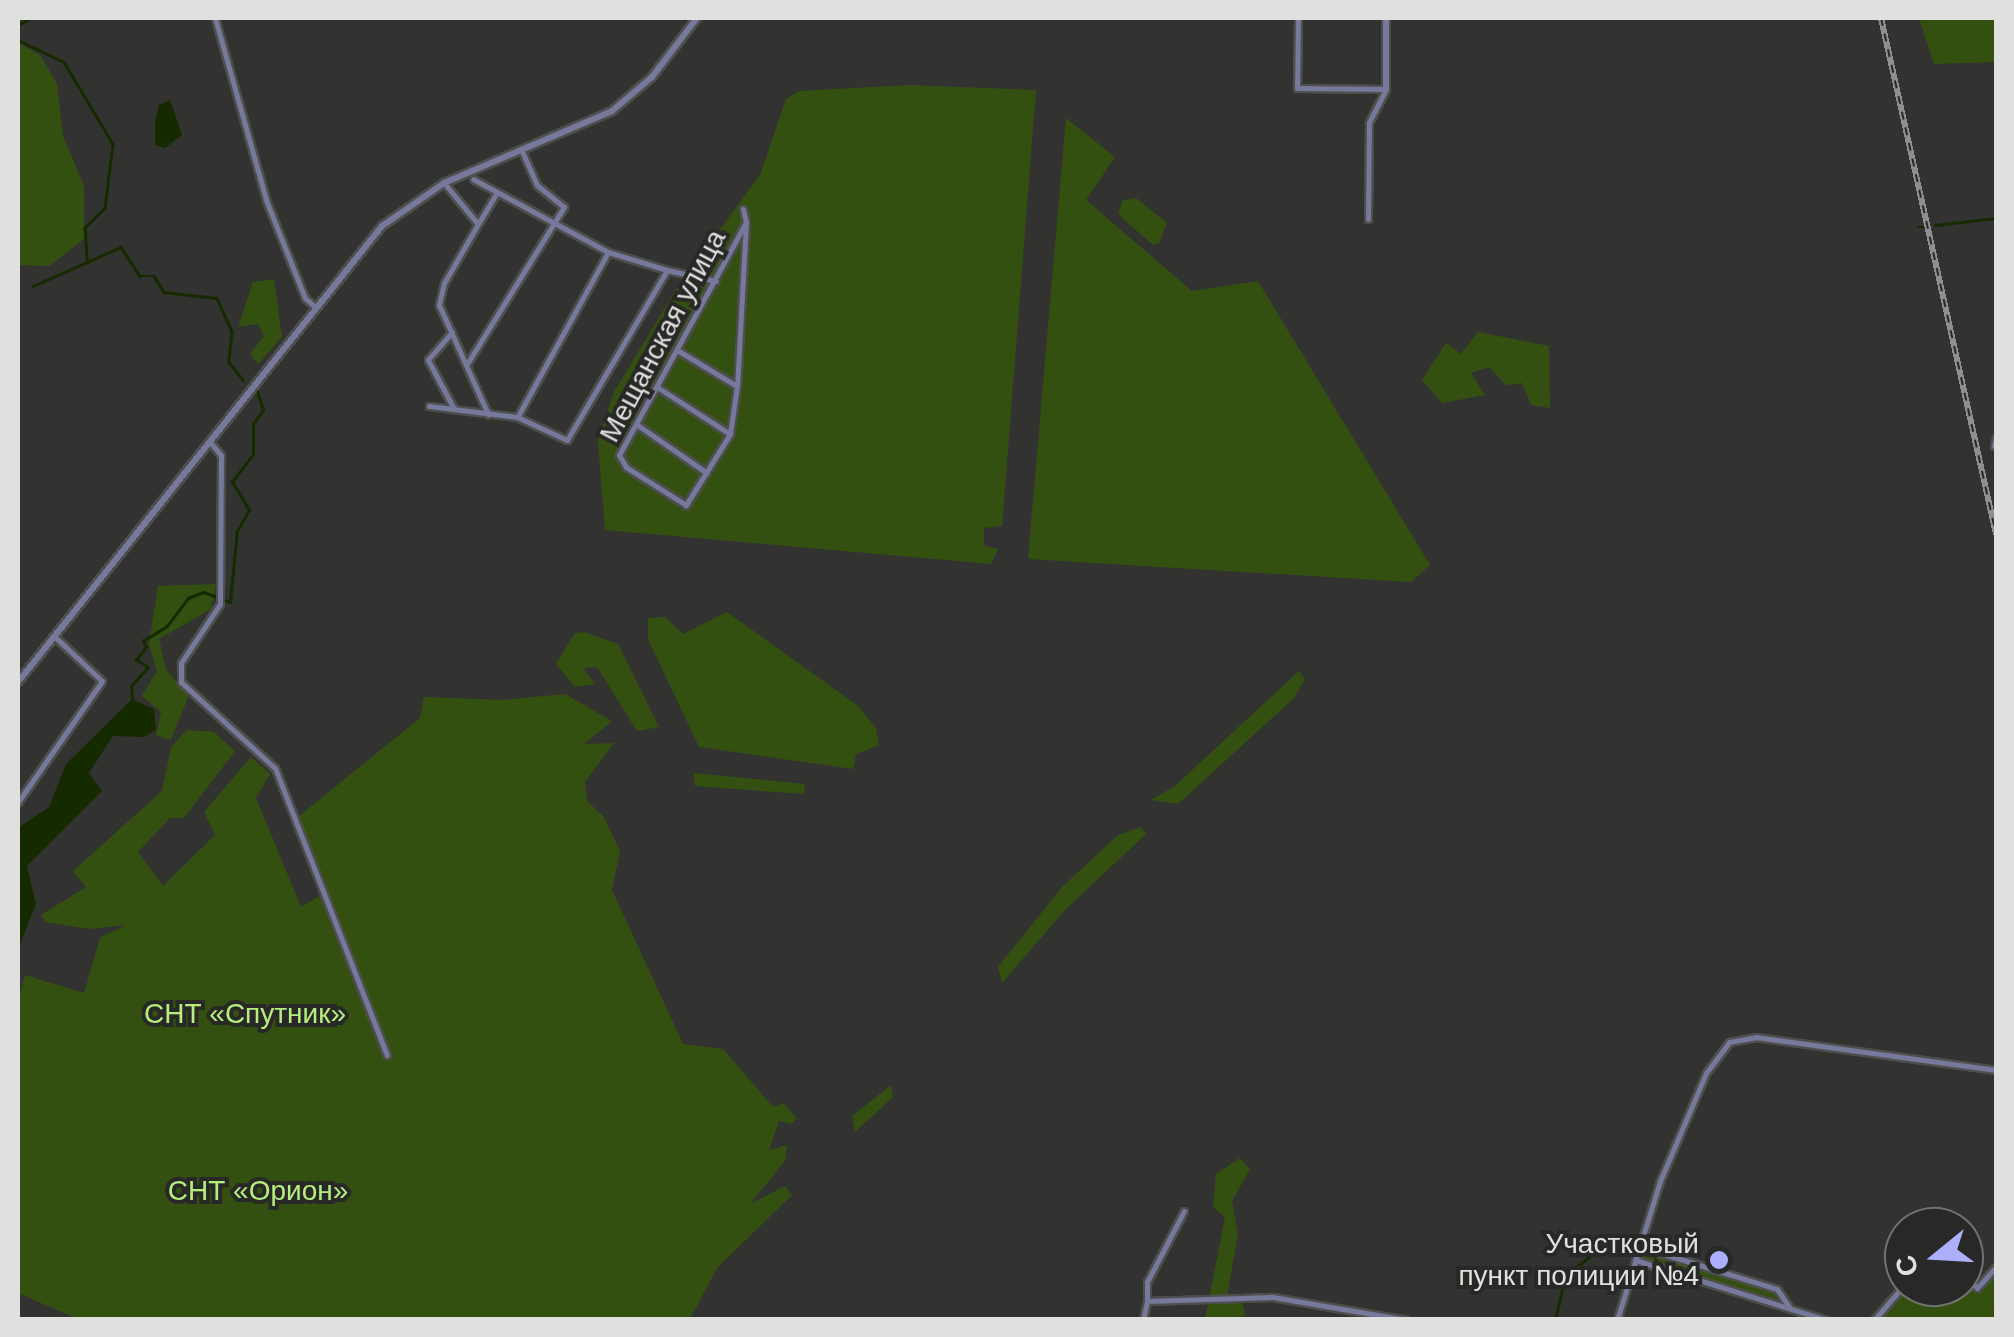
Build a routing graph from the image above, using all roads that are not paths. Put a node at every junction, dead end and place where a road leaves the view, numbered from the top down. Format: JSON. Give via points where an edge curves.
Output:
{"nodes":[{"id":1,"x":215,"y":18,"type":"edge"},
{"id":2,"x":698,"y":18,"type":"edge"},
{"id":3,"x":1298,"y":18,"type":"edge"},
{"id":4,"x":1386,"y":18,"type":"edge"},
{"id":5,"x":1386,"y":88,"type":"junction"},
{"id":6,"x":522,"y":151,"type":"junction"},
{"id":7,"x":473,"y":179,"type":"dead end"},
{"id":8,"x":444,"y":183,"type":"junction"},
{"id":9,"x":497,"y":192,"type":"junction"},
{"id":10,"x":744,"y":208,"type":"dead end"},
{"id":11,"x":1368,"y":219,"type":"dead end"},
{"id":12,"x":554,"y":222,"type":"junction"},
{"id":13,"x":746,"y":222,"type":"junction"},
{"id":14,"x":478,"y":224,"type":"junction"},
{"id":15,"x":608,"y":252,"type":"junction"},
{"id":16,"x":667,"y":270,"type":"junction"},
{"id":17,"x":716,"y":281,"type":"junction"},
{"id":18,"x":315,"y":307,"type":"junction"},
{"id":19,"x":452,"y":332,"type":"junction"},
{"id":20,"x":678,"y":350,"type":"junction"},
{"id":21,"x":467,"y":364,"type":"junction"},
{"id":22,"x":737,"y":386,"type":"junction"},
{"id":23,"x":657,"y":387,"type":"junction"},
{"id":24,"x":430,"y":406,"type":"dead end"},
{"id":25,"x":453,"y":407,"type":"junction"},
{"id":26,"x":488,"y":414,"type":"junction"},
{"id":27,"x":517,"y":416,"type":"junction"},
{"id":28,"x":636,"y":424,"type":"junction"},
{"id":29,"x":730,"y":434,"type":"junction"},
{"id":30,"x":1996,"y":438,"type":"edge"},
{"id":31,"x":208,"y":439,"type":"junction"},
{"id":32,"x":1994,"y":446,"type":"dead end"},
{"id":33,"x":707,"y":473,"type":"junction"},
{"id":34,"x":54,"y":636,"type":"junction"},
{"id":35,"x":18,"y":682,"type":"edge"},
{"id":36,"x":18,"y":802,"type":"edge"},
{"id":37,"x":387,"y":1055,"type":"dead end"},
{"id":38,"x":1996,"y":1070,"type":"edge"},
{"id":39,"x":1184,"y":1212,"type":"dead end"},
{"id":40,"x":1638,"y":1246,"type":"junction"},
{"id":41,"x":1635,"y":1260,"type":"junction"},
{"id":42,"x":1147,"y":1302,"type":"junction"},
{"id":43,"x":1790,"y":1308,"type":"junction"},
{"id":44,"x":1143,"y":1320,"type":"edge"},
{"id":45,"x":1406,"y":1320,"type":"edge"},
{"id":46,"x":1616,"y":1320,"type":"edge"},
{"id":47,"x":1827,"y":1320,"type":"edge"}],
"edges":[{"from":1,"to":18,"type":"street","via":[[266,200],[305,298]]},
{"from":2,"to":6,"type":"street","via":[[652,76],[612,111]]},
{"from":3,"to":5,"type":"street","via":[[1297,88]]},
{"from":4,"to":5,"type":"street"},
{"from":5,"to":11,"type":"street","via":[[1369,123]]},
{"from":6,"to":8,"type":"street"},
{"from":6,"to":12,"type":"street","via":[[537,185],[564,206]]},
{"from":7,"to":9,"type":"street"},
{"from":8,"to":14,"type":"street"},
{"from":8,"to":18,"type":"street","via":[[382,226]]},
{"from":9,"to":12,"type":"street"},
{"from":9,"to":14,"type":"street"},
{"from":10,"to":13,"type":"street"},
{"from":12,"to":15,"type":"street"},
{"from":12,"to":21,"type":"street"},
{"from":13,"to":17,"type":"street","name":"Мещанская улица"},
{"from":13,"to":22,"type":"street"},
{"from":14,"to":19,"type":"street","via":[[444,283],[439,305]]},
{"from":15,"to":16,"type":"street"},
{"from":15,"to":27,"type":"street"},
{"from":16,"to":17,"type":"street"},
{"from":16,"to":27,"type":"street","via":[[572,438]]},
{"from":17,"to":20,"type":"street","name":"Мещанская улица"},
{"from":18,"to":31,"type":"street"},
{"from":19,"to":21,"type":"street"},
{"from":19,"to":25,"type":"street","via":[[428,360]]},
{"from":20,"to":22,"type":"street"},
{"from":20,"to":23,"type":"street","name":"Мещанская улица"},
{"from":21,"to":26,"type":"street"},
{"from":22,"to":29,"type":"street"},
{"from":23,"to":28,"type":"street","name":"Мещанская улица"},
{"from":23,"to":29,"type":"street"},
{"from":24,"to":25,"type":"street"},
{"from":25,"to":26,"type":"street"},
{"from":26,"to":27,"type":"street"},
{"from":28,"to":33,"type":"street"},
{"from":28,"to":33,"type":"street","name":"Мещанская улица","via":[[619,455],[626,467],[686,504]]},
{"from":29,"to":33,"type":"street"},
{"from":30,"to":32,"type":"street"},
{"from":31,"to":34,"type":"street"},
{"from":31,"to":37,"type":"street","via":[[221,455],[220,604],[181,663],[181,682],[275,768]]},
{"from":34,"to":35,"type":"street"},
{"from":34,"to":36,"type":"street","via":[[102,680]]},
{"from":38,"to":40,"type":"street","via":[[1756,1037],[1720,1049]]},
{"from":39,"to":42,"type":"street","via":[[1147,1282]]},
{"from":40,"to":41,"type":"street"},
{"from":40,"to":43,"type":"street","via":[[1786,1295]]},
{"from":41,"to":43,"type":"street"},
{"from":41,"to":46,"type":"street"},
{"from":42,"to":44,"type":"street"},
{"from":42,"to":45,"type":"street","via":[[1272,1296]]},
{"from":43,"to":47,"type":"street"}]}
